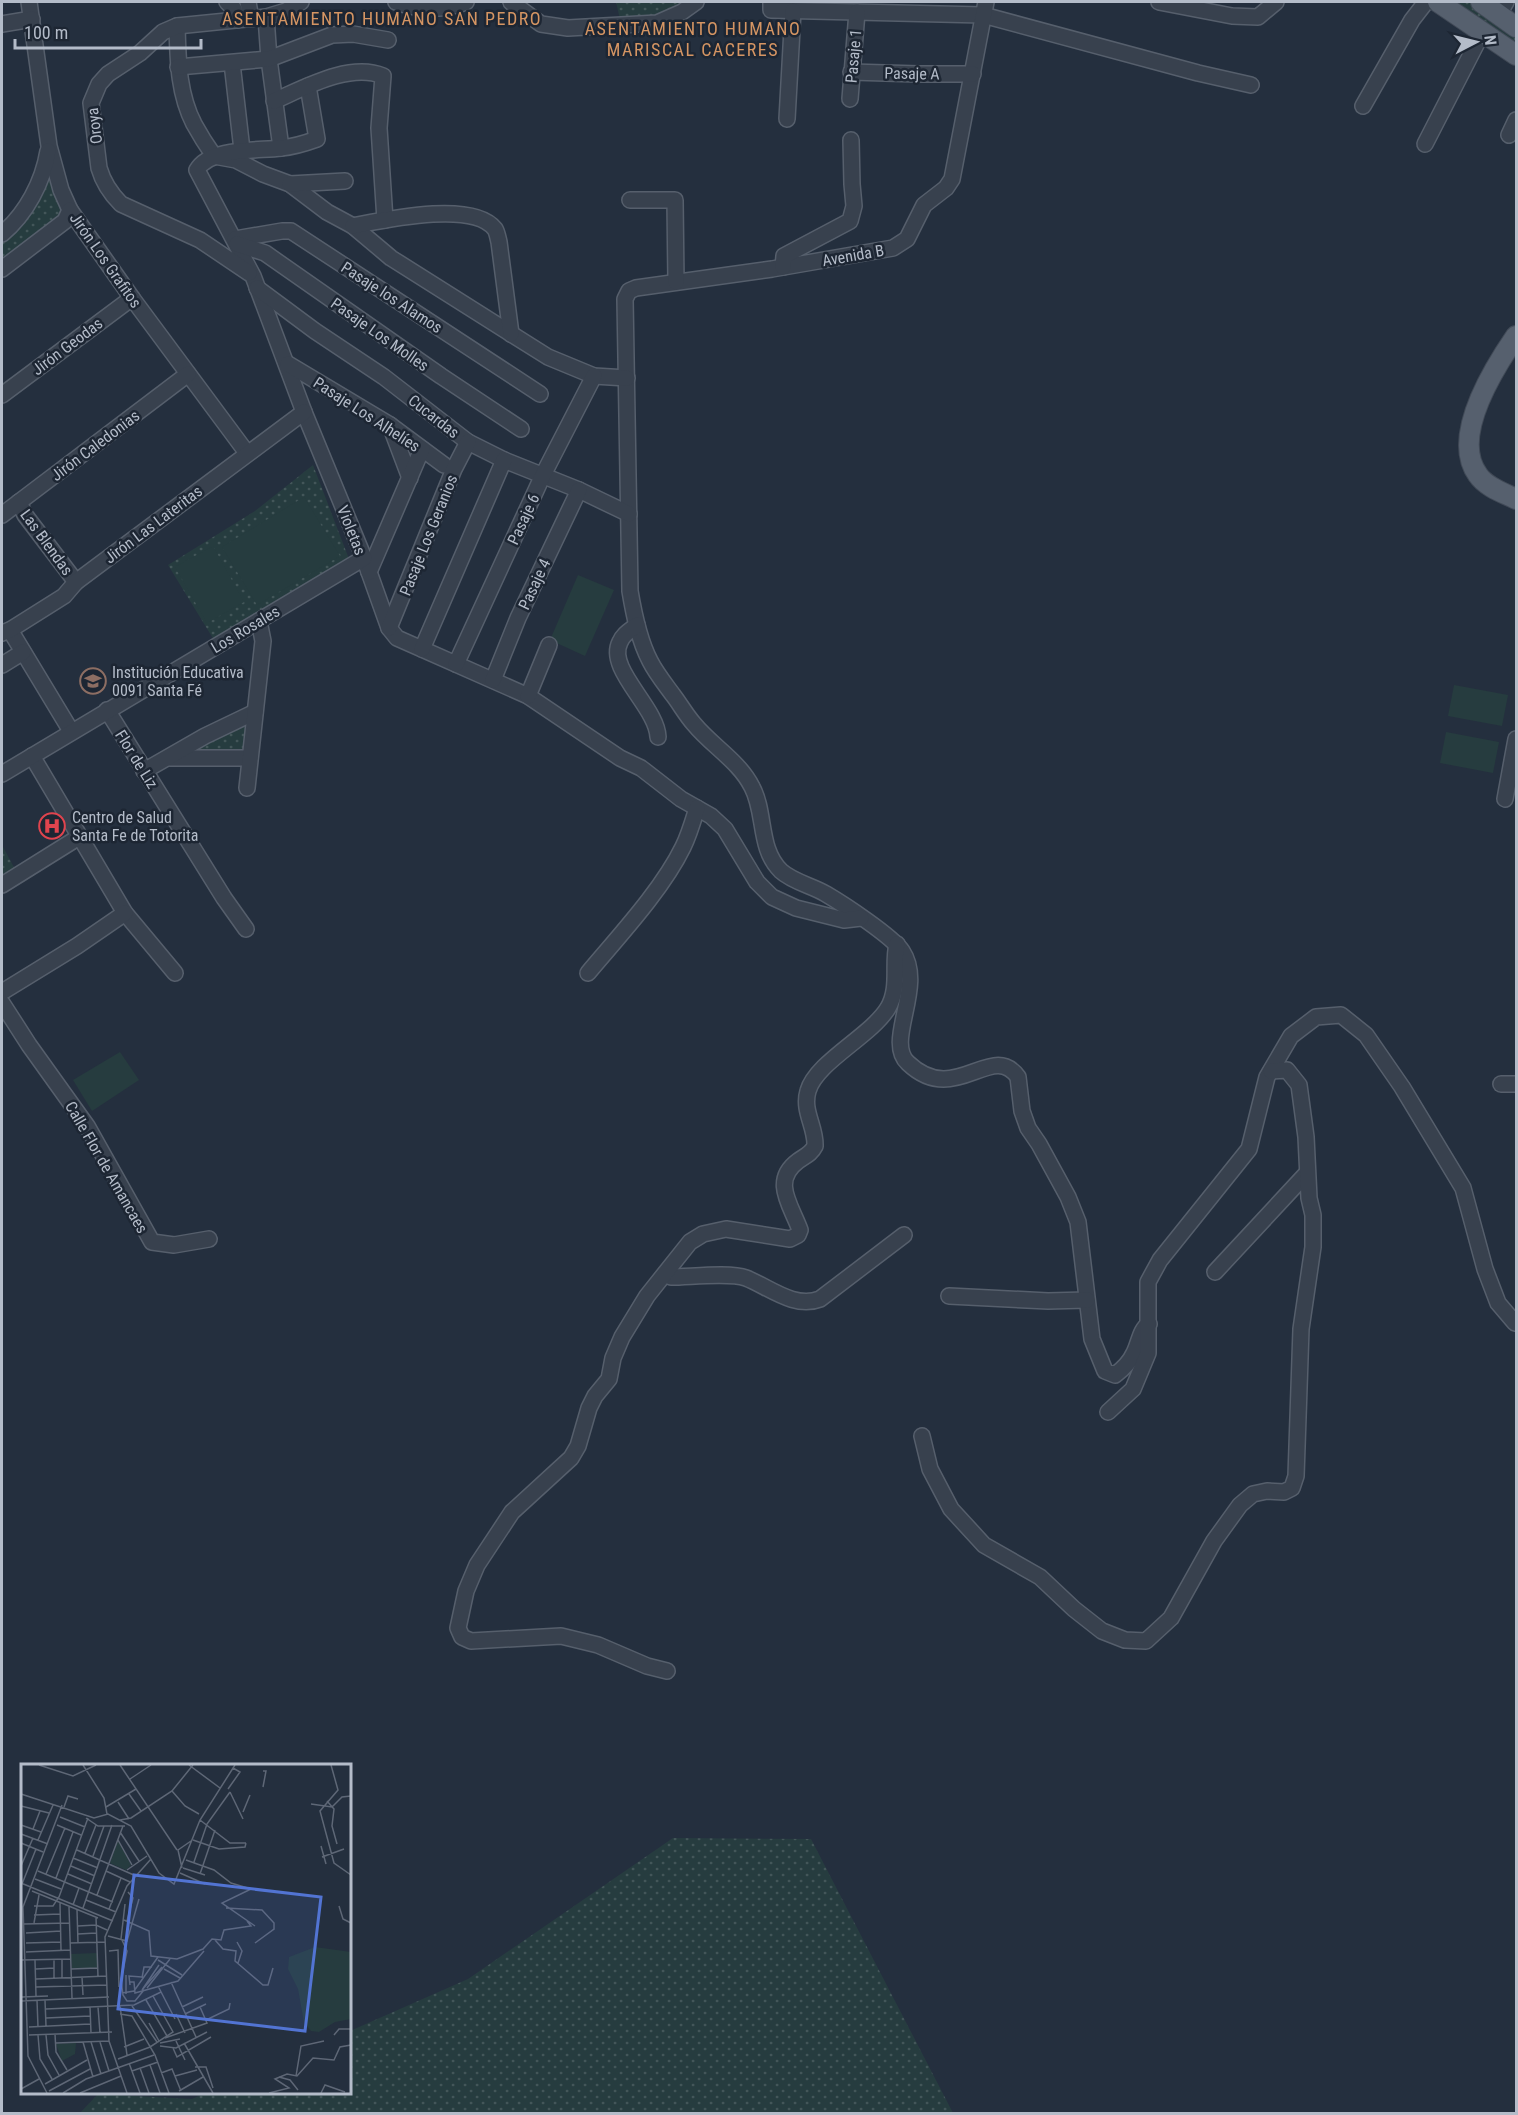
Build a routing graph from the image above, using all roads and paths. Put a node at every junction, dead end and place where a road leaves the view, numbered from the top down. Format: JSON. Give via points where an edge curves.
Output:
{"nodes":[{"id":1,"x":28,"y":2,"type":"edge"},
{"id":2,"x":227,"y":2,"type":"edge"},
{"id":3,"x":248,"y":2,"type":"edge"},
{"id":4,"x":301,"y":2,"type":"edge"},
{"id":5,"x":396,"y":2,"type":"edge"},
{"id":6,"x":466,"y":2,"type":"edge"},
{"id":7,"x":511,"y":2,"type":"edge"},
{"id":8,"x":696,"y":2,"type":"edge"},
{"id":9,"x":1159,"y":2,"type":"edge"},
{"id":10,"x":1276,"y":2,"type":"edge"},
{"id":11,"x":1426,"y":2,"type":"edge"},
{"id":12,"x":1438,"y":2,"type":"edge"},
{"id":13,"x":1481,"y":2,"type":"edge"},
{"id":14,"x":771,"y":5,"type":"edge"},
{"id":15,"x":985,"y":8,"type":"edge"},
{"id":16,"x":1502,"y":8,"type":"edge"},
{"id":17,"x":793,"y":11,"type":"junction"},
{"id":18,"x":857,"y":12,"type":"junction"},
{"id":19,"x":252,"y":19,"type":"junction"},
{"id":20,"x":32,"y":20,"type":"junction"},
{"id":21,"x":2,"y":24,"type":"edge"},
{"id":22,"x":177,"y":26,"type":"junction"},
{"id":23,"x":1516,"y":27,"type":"edge"},
{"id":24,"x":1482,"y":33,"type":"junction"},
{"id":25,"x":388,"y":40,"type":"dead end"},
{"id":26,"x":1516,"y":55,"type":"edge"},
{"id":27,"x":269,"y":59,"type":"junction"},
{"id":28,"x":232,"y":63,"type":"junction"},
{"id":29,"x":178,"y":67,"type":"junction"},
{"id":30,"x":851,"y":72,"type":"junction"},
{"id":31,"x":973,"y":74,"type":"junction"},
{"id":32,"x":1251,"y":85,"type":"dead end"},
{"id":33,"x":308,"y":86,"type":"junction"},
{"id":34,"x":850,"y":99,"type":"dead end"},
{"id":35,"x":274,"y":101,"type":"junction"},
{"id":36,"x":1363,"y":106,"type":"dead end"},
{"id":37,"x":787,"y":119,"type":"dead end"},
{"id":38,"x":1516,"y":120,"type":"edge"},
{"id":39,"x":1509,"y":135,"type":"dead end"},
{"id":40,"x":851,"y":140,"type":"dead end"},
{"id":41,"x":1425,"y":144,"type":"dead end"},
{"id":42,"x":49,"y":146,"type":"junction"},
{"id":43,"x":281,"y":148,"type":"junction"},
{"id":44,"x":242,"y":150,"type":"junction"},
{"id":45,"x":214,"y":156,"type":"junction"},
{"id":46,"x":345,"y":181,"type":"dead end"},
{"id":47,"x":290,"y":184,"type":"junction"},
{"id":48,"x":630,"y":200,"type":"dead end"},
{"id":49,"x":70,"y":210,"type":"junction"},
{"id":50,"x":385,"y":220,"type":"junction"},
{"id":51,"x":353,"y":226,"type":"junction"},
{"id":52,"x":2,"y":234,"type":"edge"},
{"id":53,"x":236,"y":242,"type":"junction"},
{"id":54,"x":783,"y":267,"type":"junction"},
{"id":55,"x":2,"y":269,"type":"edge"},
{"id":56,"x":255,"y":282,"type":"junction"},
{"id":57,"x":676,"y":282,"type":"junction"},
{"id":58,"x":132,"y":298,"type":"junction"},
{"id":59,"x":511,"y":334,"type":"junction"},
{"id":60,"x":1516,"y":336,"type":"edge"},
{"id":61,"x":288,"y":364,"type":"junction"},
{"id":62,"x":188,"y":374,"type":"junction"},
{"id":63,"x":594,"y":376,"type":"junction"},
{"id":64,"x":627,"y":378,"type":"junction"},
{"id":65,"x":540,"y":394,"type":"dead end"},
{"id":66,"x":2,"y":395,"type":"edge"},
{"id":67,"x":304,"y":412,"type":"junction"},
{"id":68,"x":390,"y":425,"type":"junction"},
{"id":69,"x":521,"y":429,"type":"dead end"},
{"id":70,"x":468,"y":442,"type":"junction"},
{"id":71,"x":422,"y":449,"type":"junction"},
{"id":72,"x":247,"y":453,"type":"junction"},
{"id":73,"x":504,"y":460,"type":"junction"},
{"id":74,"x":444,"y":465,"type":"dead end"},
{"id":75,"x":543,"y":475,"type":"junction"},
{"id":76,"x":410,"y":478,"type":"junction"},
{"id":77,"x":579,"y":490,"type":"junction"},
{"id":78,"x":1516,"y":499,"type":"edge"},
{"id":79,"x":19,"y":502,"type":"junction"},
{"id":80,"x":628,"y":514,"type":"junction"},
{"id":81,"x":2,"y":515,"type":"edge"},
{"id":82,"x":367,"y":565,"type":"junction"},
{"id":83,"x":76,"y":582,"type":"junction"},
{"id":84,"x":259,"y":621,"type":"junction"},
{"id":85,"x":637,"y":625,"type":"junction"},
{"id":86,"x":389,"y":628,"type":"junction"},
{"id":87,"x":6,"y":632,"type":"edge"},
{"id":88,"x":549,"y":645,"type":"dead end"},
{"id":89,"x":422,"y":649,"type":"junction"},
{"id":90,"x":23,"y":652,"type":"junction"},
{"id":91,"x":456,"y":664,"type":"junction"},
{"id":92,"x":2,"y":665,"type":"edge"},
{"id":93,"x":493,"y":680,"type":"junction"},
{"id":94,"x":528,"y":696,"type":"junction"},
{"id":95,"x":107,"y":710,"type":"junction"},
{"id":96,"x":255,"y":712,"type":"junction"},
{"id":97,"x":71,"y":731,"type":"junction"},
{"id":98,"x":658,"y":736,"type":"dead end"},
{"id":99,"x":1516,"y":739,"type":"edge"},
{"id":100,"x":32,"y":756,"type":"junction"},
{"id":101,"x":170,"y":758,"type":"junction"},
{"id":102,"x":250,"y":758,"type":"junction"},
{"id":103,"x":144,"y":771,"type":"junction"},
{"id":104,"x":2,"y":774,"type":"edge"},
{"id":105,"x":247,"y":788,"type":"dead end"},
{"id":106,"x":1505,"y":799,"type":"dead end"},
{"id":107,"x":697,"y":808,"type":"junction"},
{"id":108,"x":79,"y":837,"type":"junction"},
{"id":109,"x":2,"y":885,"type":"edge"},
{"id":110,"x":126,"y":913,"type":"junction"},
{"id":111,"x":861,"y":918,"type":"junction"},
{"id":112,"x":246,"y":929,"type":"dead end"},
{"id":113,"x":897,"y":944,"type":"junction"},
{"id":114,"x":175,"y":973,"type":"dead end"},
{"id":115,"x":588,"y":973,"type":"dead end"},
{"id":116,"x":2,"y":992,"type":"edge"},
{"id":117,"x":2,"y":1003,"type":"edge"},
{"id":118,"x":1271,"y":1071,"type":"junction"},
{"id":119,"x":1307,"y":1173,"type":"junction"},
{"id":120,"x":904,"y":1235,"type":"dead end"},
{"id":121,"x":209,"y":1239,"type":"dead end"},
{"id":122,"x":1215,"y":1272,"type":"dead end"},
{"id":123,"x":664,"y":1274,"type":"junction"},
{"id":124,"x":949,"y":1296,"type":"dead end"},
{"id":125,"x":1087,"y":1300,"type":"junction"},
{"id":126,"x":1516,"y":1321,"type":"edge"},
{"id":127,"x":1149,"y":1324,"type":"junction"},
{"id":128,"x":1108,"y":1412,"type":"dead end"},
{"id":129,"x":922,"y":1436,"type":"dead end"},
{"id":130,"x":668,"y":1671,"type":"dead end"}],
"edges":[{"from":1,"to":20,"type":"street","name":"Jirón Los Grafitos"},
{"from":2,"to":19,"type":"street"},
{"from":3,"to":19,"type":"street"},
{"from":4,"to":19,"type":"street","name":"Oroya","via":[[286,11]]},
{"from":5,"to":6,"type":"street","via":[[436,8]]},
{"from":7,"to":8,"type":"street","via":[[541,24],[568,28],[657,23]]},
{"from":9,"to":10,"type":"street","via":[[1258,17]]},
{"from":11,"to":36,"type":"street"},
{"from":12,"to":24,"type":"main road"},
{"from":13,"to":16,"type":"main road"},
{"from":14,"to":17,"type":"street"},
{"from":15,"to":18,"type":"street"},
{"from":15,"to":31,"type":"street","name":"Avenida B"},
{"from":15,"to":32,"type":"street","via":[[1198,73]]},
{"from":16,"to":23,"type":"main road"},
{"from":17,"to":18,"type":"street"},
{"from":17,"to":37,"type":"street"},
{"from":18,"to":30,"type":"street","name":"Pasaje 1"},
{"from":19,"to":22,"type":"street","name":"Oroya"},
{"from":19,"to":27,"type":"street"},
{"from":20,"to":21,"type":"street"},
{"from":20,"to":42,"type":"street","name":"Jirón Los Grafitos"},
{"from":22,"to":29,"type":"street"},
{"from":22,"to":56,"type":"street","name":"Oroya","via":[[163,32],[108,74],[93,92],[91,103],[102,178],[121,204],[200,240],[226,256]]},
{"from":24,"to":26,"type":"main road"},
{"from":24,"to":41,"type":"street"},
{"from":25,"to":27,"type":"street","via":[[332,35]]},
{"from":27,"to":28,"type":"street"},
{"from":27,"to":35,"type":"street"},
{"from":28,"to":29,"type":"street"},
{"from":28,"to":44,"type":"street"},
{"from":29,"to":45,"type":"street","via":[[193,123]]},
{"from":30,"to":31,"type":"street","name":"Pasaje A"},
{"from":30,"to":34,"type":"street","name":"Pasaje 1"},
{"from":31,"to":54,"type":"street","name":"Avenida B","via":[[952,179],[924,206],[907,239],[893,248]]},
{"from":33,"to":35,"type":"street"},
{"from":33,"to":43,"type":"street","via":[[317,139]]},
{"from":33,"to":50,"type":"street","via":[[349,73],[383,76],[379,128]]},
{"from":35,"to":43,"type":"street"},
{"from":38,"to":39,"type":"street"},
{"from":40,"to":54,"type":"street","via":[[854,206],[850,220],[784,256]]},
{"from":42,"to":49,"type":"street","name":"Jirón Los Grafitos"},
{"from":42,"to":52,"type":"street","via":[[37,188]]},
{"from":43,"to":44,"type":"street"},
{"from":44,"to":45,"type":"street"},
{"from":45,"to":47,"type":"street","via":[[236,160]]},
{"from":45,"to":53,"type":"street","name":"Violetas","via":[[198,167]]},
{"from":46,"to":47,"type":"street"},
{"from":47,"to":51,"type":"street"},
{"from":48,"to":57,"type":"street","via":[[675,200]]},
{"from":49,"to":55,"type":"street","via":[[65,221]]},
{"from":49,"to":58,"type":"street","name":"Jirón Los Grafitos"},
{"from":50,"to":51,"type":"street"},
{"from":50,"to":59,"type":"street","via":[[463,213],[494,228],[500,242]]},
{"from":51,"to":59,"type":"street","via":[[391,258]]},
{"from":53,"to":56,"type":"street","name":"Violetas"},
{"from":53,"to":65,"type":"street","name":"Pasaje los Alamos","via":[[291,231]]},
{"from":53,"to":69,"type":"street","name":"Pasaje Los Molles","via":[[265,253]]},
{"from":54,"to":57,"type":"street","name":"Avenida B"},
{"from":56,"to":61,"type":"street","name":"Violetas"},
{"from":56,"to":70,"type":"street","name":"Cucardas","via":[[315,331],[384,377]]},
{"from":57,"to":64,"type":"street","name":"Avenida B","via":[[636,288],[627,295]]},
{"from":58,"to":62,"type":"street","name":"Jirón Los Grafitos"},
{"from":58,"to":66,"type":"street","name":"Jirón Geodas"},
{"from":59,"to":63,"type":"street","via":[[548,357]]},
{"from":60,"to":78,"type":"main road","via":[[1485,387],[1469,438],[1470,458],[1478,476]]},
{"from":61,"to":67,"type":"street","name":"Violetas"},
{"from":61,"to":68,"type":"street","name":"Pasaje Los Alhelíes"},
{"from":62,"to":72,"type":"street","name":"Jirón Los Grafitos"},
{"from":62,"to":79,"type":"street","name":"Jirón Caledonias"},
{"from":63,"to":64,"type":"street"},
{"from":63,"to":75,"type":"street","name":"Pasaje 6"},
{"from":64,"to":80,"type":"street"},
{"from":67,"to":72,"type":"street","name":"Jirón Las Lateritas"},
{"from":67,"to":82,"type":"street","name":"Violetas"},
{"from":68,"to":71,"type":"street","name":"Pasaje Los Alhelíes"},
{"from":68,"to":76,"type":"street"},
{"from":70,"to":73,"type":"street","name":"Cucardas"},
{"from":70,"to":86,"type":"street","name":"Pasaje Los Geranios"},
{"from":71,"to":74,"type":"street","name":"Pasaje Los Alhelíes"},
{"from":71,"to":76,"type":"street"},
{"from":72,"to":83,"type":"street","name":"Jirón Las Lateritas"},
{"from":73,"to":75,"type":"street","name":"Cucardas"},
{"from":73,"to":89,"type":"street"},
{"from":75,"to":77,"type":"street","name":"Cucardas"},
{"from":75,"to":91,"type":"street","name":"Pasaje 6"},
{"from":76,"to":82,"type":"street"},
{"from":77,"to":80,"type":"street","name":"Cucardas"},
{"from":77,"to":93,"type":"street","name":"Pasaje 4"},
{"from":79,"to":81,"type":"street","name":"Jirón Caledonias"},
{"from":79,"to":83,"type":"street","name":"Las Blendas"},
{"from":80,"to":85,"type":"street","via":[[629,576]]},
{"from":82,"to":84,"type":"street","name":"Los Rosales"},
{"from":82,"to":86,"type":"street","name":"Violetas"},
{"from":83,"to":87,"type":"street","name":"Jirón Las Lateritas","via":[[64,596]]},
{"from":84,"to":95,"type":"street","name":"Los Rosales"},
{"from":84,"to":96,"type":"street","via":[[263,641]]},
{"from":85,"to":98,"type":"street","via":[[620,641],[617,659],[654,722]]},
{"from":85,"to":111,"type":"street","via":[[650,662],[693,724],[749,781],[757,798],[765,842],[782,872],[826,894]]},
{"from":86,"to":89,"type":"street","via":[[398,638]]},
{"from":87,"to":90,"type":"street"},
{"from":88,"to":94,"type":"street"},
{"from":89,"to":91,"type":"street"},
{"from":90,"to":92,"type":"street"},
{"from":90,"to":97,"type":"street"},
{"from":91,"to":93,"type":"street"},
{"from":93,"to":94,"type":"street"},
{"from":94,"to":107,"type":"street"},
{"from":95,"to":97,"type":"street","name":"Los Rosales"},
{"from":95,"to":103,"type":"street","name":"Flor de Liz"},
{"from":96,"to":101,"type":"street"},
{"from":96,"to":102,"type":"street"},
{"from":97,"to":100,"type":"street","name":"Los Rosales"},
{"from":99,"to":106,"type":"street"},
{"from":100,"to":104,"type":"street","name":"Los Rosales"},
{"from":100,"to":108,"type":"street"},
{"from":101,"to":102,"type":"street"},
{"from":101,"to":103,"type":"street"},
{"from":102,"to":105,"type":"street"},
{"from":103,"to":112,"type":"street","name":"Flor de Liz"},
{"from":107,"to":111,"type":"street","via":[[725,829],[757,882],[772,897],[796,908],[844,920]]},
{"from":107,"to":115,"type":"street","via":[[670,869]]},
{"from":108,"to":109,"type":"street"},
{"from":108,"to":110,"type":"street"},
{"from":110,"to":114,"type":"street"},
{"from":110,"to":116,"type":"street"},
{"from":111,"to":113,"type":"street"},
{"from":113,"to":123,"type":"street","via":[[896,985],[888,1008],[817,1074],[807,1091],[806,1105],[815,1146],[788,1169],[784,1180],[800,1230],[798,1235],[790,1239],[726,1229],[710,1231],[690,1242]]},
{"from":113,"to":125,"type":"street","via":[[907,960],[911,981],[900,1042],[904,1059],[938,1080],[954,1079],[994,1065],[1015,1072],[1028,1128],[1078,1222]]},
{"from":117,"to":121,"type":"street","name":"Calle Flor de Amancaes","via":[[87,1126],[152,1242],[174,1245]]},
{"from":118,"to":119,"type":"street","via":[[1287,1070],[1299,1085]]},
{"from":118,"to":126,"type":"street","via":[[1291,1036],[1316,1017],[1341,1015],[1366,1035],[1463,1188],[1498,1303]]},
{"from":118,"to":127,"type":"street","via":[[1249,1149],[1160,1260],[1148,1282]]},
{"from":119,"to":122,"type":"street"},
{"from":119,"to":129,"type":"street","via":[[1313,1247],[1301,1329],[1296,1476],[1292,1488],[1253,1494],[1240,1505],[1214,1540],[1171,1618],[1146,1641],[1125,1640],[1102,1631],[1040,1577],[984,1545],[951,1509],[930,1469]]},
{"from":120,"to":123,"type":"street","via":[[820,1299],[810,1302],[793,1300],[740,1276]]},
{"from":123,"to":130,"type":"street","via":[[622,1337],[609,1379],[589,1408],[571,1458],[512,1512],[477,1565],[466,1591],[458,1628],[462,1637],[471,1641],[561,1636],[581,1640]]},
{"from":124,"to":125,"type":"street"},
{"from":125,"to":127,"type":"street","via":[[1092,1339],[1107,1374],[1115,1375],[1126,1366]]},
{"from":127,"to":128,"type":"street","via":[[1148,1353],[1132,1389]]}]}
